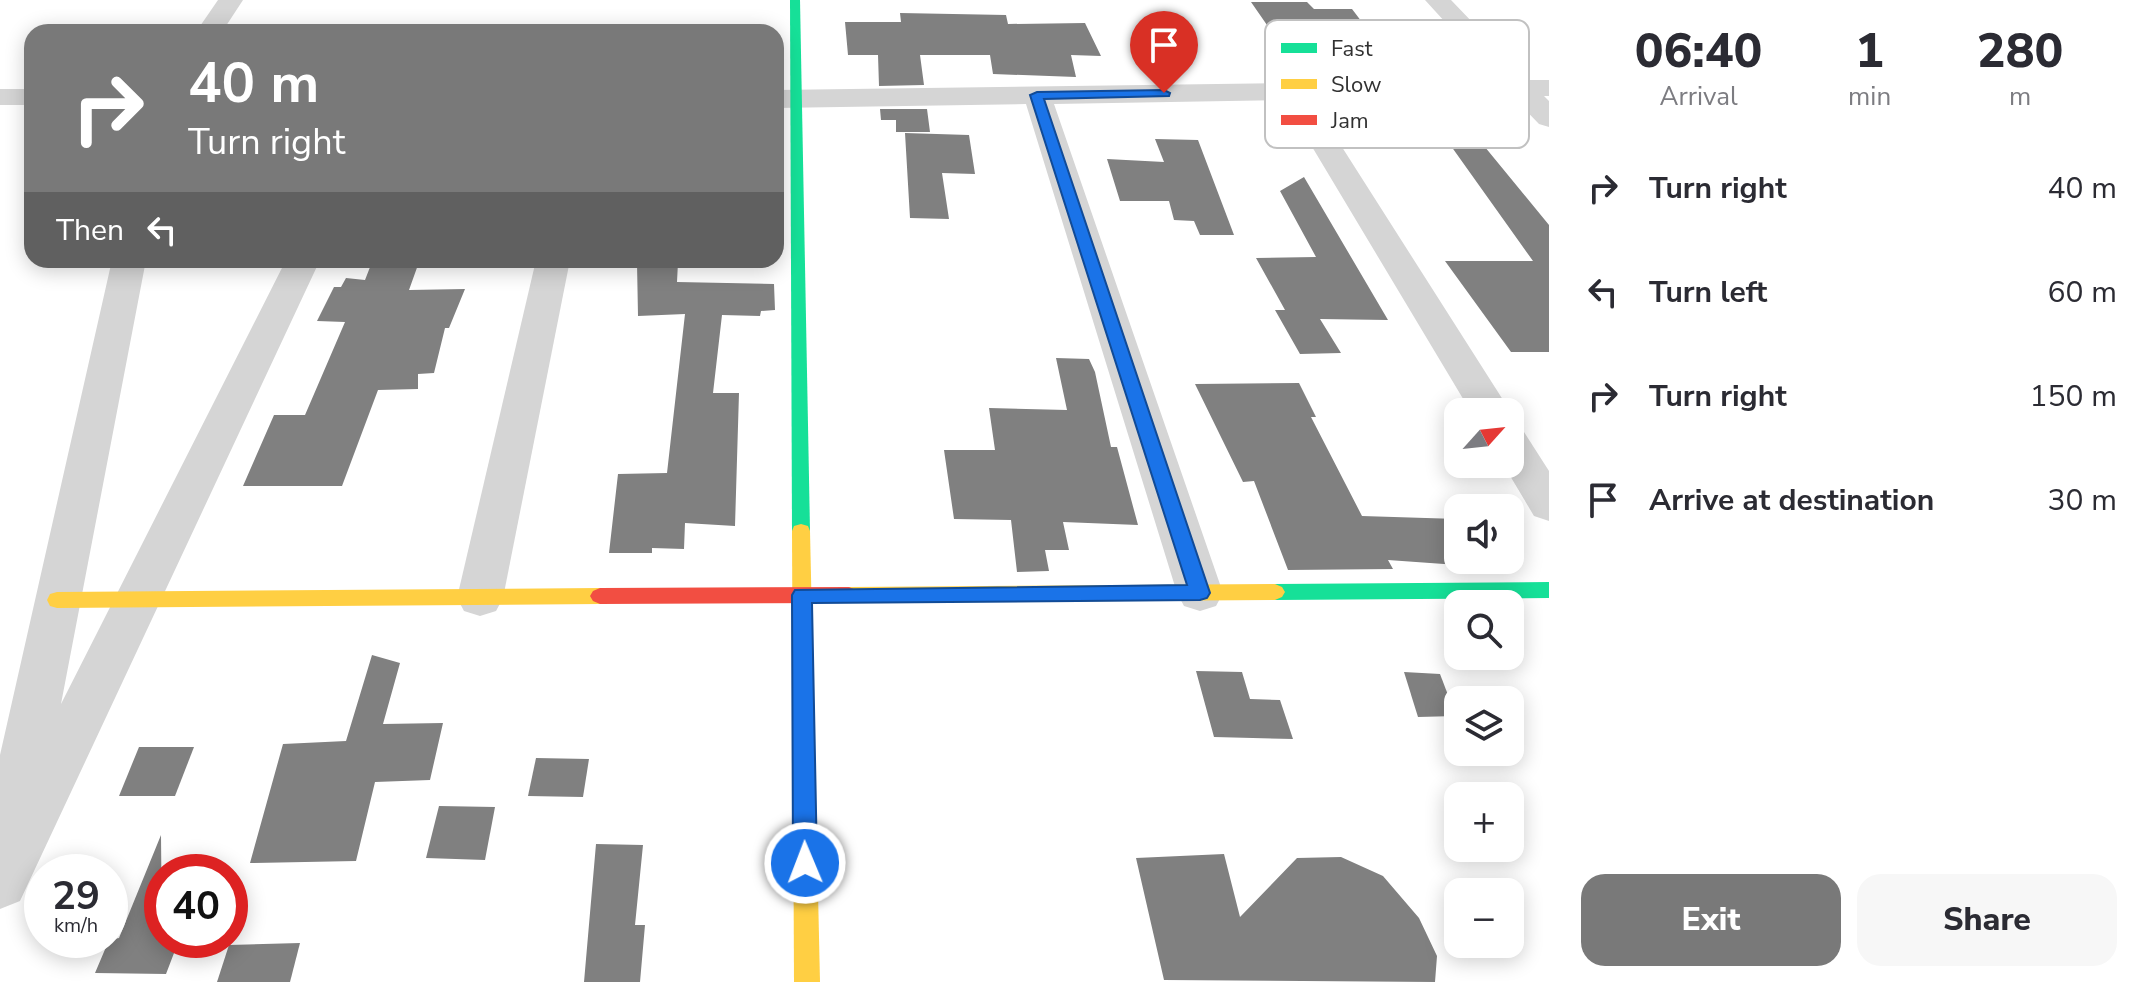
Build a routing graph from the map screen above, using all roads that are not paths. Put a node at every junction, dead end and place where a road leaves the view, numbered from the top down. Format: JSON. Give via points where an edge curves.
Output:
{"nodes":[{"id":1,"x":231,"y":0,"type":"edge"},
{"id":2,"x":795,"y":0,"type":"edge"},
{"id":3,"x":1437,"y":0,"type":"edge"},
{"id":4,"x":1456,"y":20,"type":"edge"},
{"id":5,"x":214,"y":24,"type":"edge"},
{"id":6,"x":1265,"y":91,"type":"edge"},
{"id":7,"x":1037,"y":95,"type":"junction"},
{"id":8,"x":0,"y":97,"type":"edge"},
{"id":9,"x":24,"y":97,"type":"edge"},
{"id":10,"x":1529,"y":97,"type":"edge"},
{"id":11,"x":786,"y":99,"type":"edge"},
{"id":12,"x":1549,"y":118,"type":"edge"},
{"id":13,"x":1327,"y":148,"type":"edge"},
{"id":14,"x":127,"y":268,"type":"edge"},
{"id":15,"x":299,"y":268,"type":"edge"},
{"id":16,"x":551,"y":268,"type":"edge"},
{"id":17,"x":1482,"y":398,"type":"edge"},
{"id":18,"x":1524,"y":465,"type":"edge"},
{"id":19,"x":1549,"y":505,"type":"edge"},
{"id":20,"x":1549,"y":590,"type":"edge"},
{"id":21,"x":1200,"y":593,"type":"junction"},
{"id":22,"x":802,"y":595,"type":"junction"},
{"id":23,"x":480,"y":598,"type":"junction"},
{"id":24,"x":57,"y":600,"type":"junction"},
{"id":25,"x":137,"y":600,"type":"junction"},
{"id":26,"x":0,"y":880,"type":"edge"},
{"id":27,"x":807,"y":982,"type":"edge"}],
"edges":[{"from":1,"to":5,"type":"street"},
{"from":2,"to":11,"type":"street"},
{"from":3,"to":4,"type":"street"},
{"from":6,"to":7,"type":"street"},
{"from":7,"to":11,"type":"street"},
{"from":7,"to":21,"type":"street"},
{"from":8,"to":9,"type":"street"},
{"from":10,"to":12,"type":"street"},
{"from":11,"to":22,"type":"street"},
{"from":13,"to":17,"type":"street"},
{"from":14,"to":24,"type":"street"},
{"from":15,"to":25,"type":"street"},
{"from":16,"to":23,"type":"street"},
{"from":18,"to":19,"type":"street"},
{"from":20,"to":21,"type":"street"},
{"from":21,"to":22,"type":"street"},
{"from":22,"to":23,"type":"street"},
{"from":22,"to":27,"type":"street"},
{"from":23,"to":25,"type":"street"},
{"from":24,"to":25,"type":"street"},
{"from":24,"to":26,"type":"street"},
{"from":25,"to":26,"type":"street"}]}
